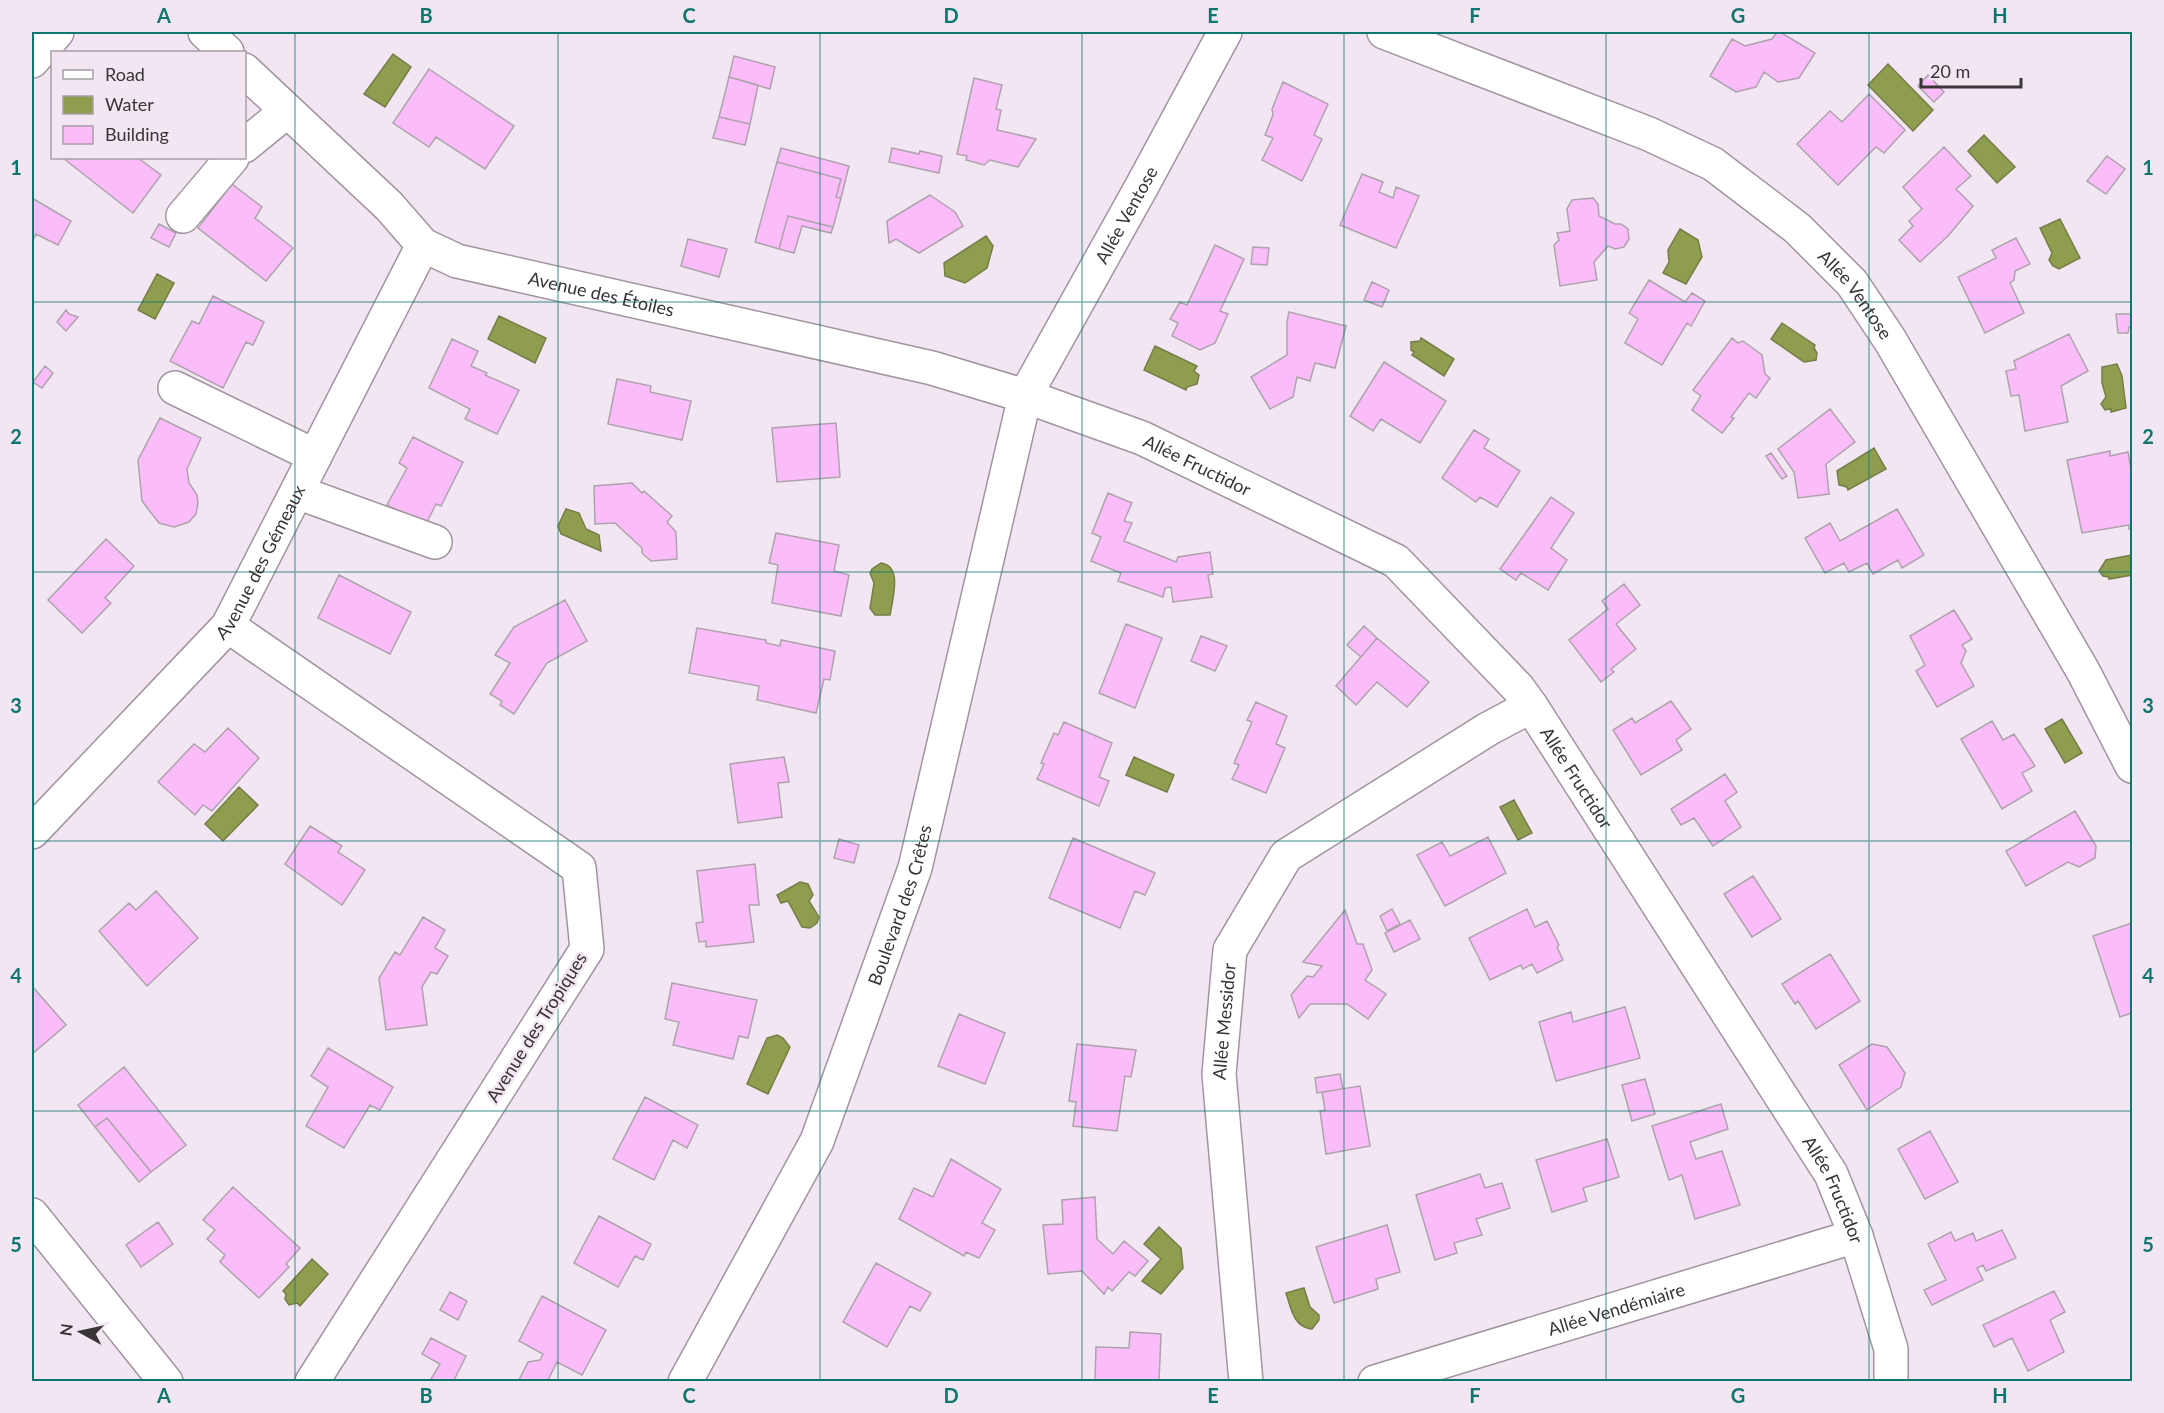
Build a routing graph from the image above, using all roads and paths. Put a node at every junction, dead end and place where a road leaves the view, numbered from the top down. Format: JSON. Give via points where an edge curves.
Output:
{"nodes":[{"id":1,"x":57,"y":32,"type":"edge"},
{"id":2,"x":205,"y":32,"type":"edge"},
{"id":3,"x":1225,"y":32,"type":"edge"},
{"id":4,"x":1384,"y":32,"type":"edge"},
{"id":5,"x":226,"y":51,"type":"edge"},
{"id":6,"x":32,"y":61,"type":"edge"},
{"id":7,"x":246,"y":72,"type":"edge"},
{"id":8,"x":287,"y":111,"type":"junction"},
{"id":9,"x":246,"y":144,"type":"edge"},
{"id":10,"x":231,"y":159,"type":"edge"},
{"id":11,"x":183,"y":216,"type":"dead end"},
{"id":12,"x":423,"y":244,"type":"junction"},
{"id":13,"x":175,"y":388,"type":"dead end"},
{"id":14,"x":1025,"y":396,"type":"junction"},
{"id":15,"x":315,"y":456,"type":"junction"},
{"id":16,"x":297,"y":492,"type":"junction"},
{"id":17,"x":435,"y":542,"type":"dead end"},
{"id":18,"x":228,"y":626,"type":"junction"},
{"id":19,"x":1531,"y":706,"type":"junction"},
{"id":20,"x":2133,"y":766,"type":"edge"},
{"id":21,"x":32,"y":832,"type":"edge"},
{"id":22,"x":32,"y":1215,"type":"edge"},
{"id":23,"x":1856,"y":1236,"type":"junction"},
{"id":24,"x":166,"y":1382,"type":"edge"},
{"id":25,"x":312,"y":1382,"type":"edge"},
{"id":26,"x":686,"y":1382,"type":"edge"},
{"id":27,"x":1246,"y":1382,"type":"edge"},
{"id":28,"x":1375,"y":1382,"type":"edge"},
{"id":29,"x":1891,"y":1382,"type":"edge"}],
"edges":[{"from":1,"to":6,"type":"street"},
{"from":2,"to":5,"type":"street"},
{"from":3,"to":14,"type":"street","name":"Allée Ventose"},
{"from":4,"to":20,"type":"street","name":"Allée Ventose","via":[[1649,134],[1713,164],[1797,228],[1852,283],[1890,340],[2083,671]]},
{"from":7,"to":8,"type":"street","name":"Avenue des Étoiles"},
{"from":8,"to":9,"type":"street"},
{"from":8,"to":12,"type":"street","name":"Avenue des Étoiles","via":[[389,206]]},
{"from":10,"to":11,"type":"street"},
{"from":12,"to":14,"type":"street","name":"Avenue des Étoiles","via":[[457,261],[932,368]]},
{"from":12,"to":15,"type":"street","name":"Avenue des Gémeaux"},
{"from":13,"to":15,"type":"street"},
{"from":14,"to":19,"type":"street","name":"Allée Fructidor","via":[[1142,438],[1396,561]]},
{"from":14,"to":26,"type":"street","name":"Boulevard des Crêtes","via":[[915,868],[817,1141]]},
{"from":15,"to":16,"type":"street","name":"Avenue des Gémeaux"},
{"from":16,"to":17,"type":"street"},
{"from":16,"to":18,"type":"street","name":"Avenue des Gémeaux"},
{"from":18,"to":21,"type":"street","name":"Avenue des Gémeaux"},
{"from":18,"to":25,"type":"street","name":"Avenue des Tropiques","via":[[579,868],[587,949]]},
{"from":19,"to":23,"type":"street","name":"Allée Fructidor","via":[[1831,1174]]},
{"from":19,"to":27,"type":"street","name":"Allée Messidor","via":[[1286,856],[1230,950],[1219,1074]]},
{"from":22,"to":24,"type":"street"},
{"from":23,"to":28,"type":"street","name":"Allée Vendémiaire"},
{"from":23,"to":29,"type":"street","name":"Allée Fructidor","via":[[1891,1349]]}]}
